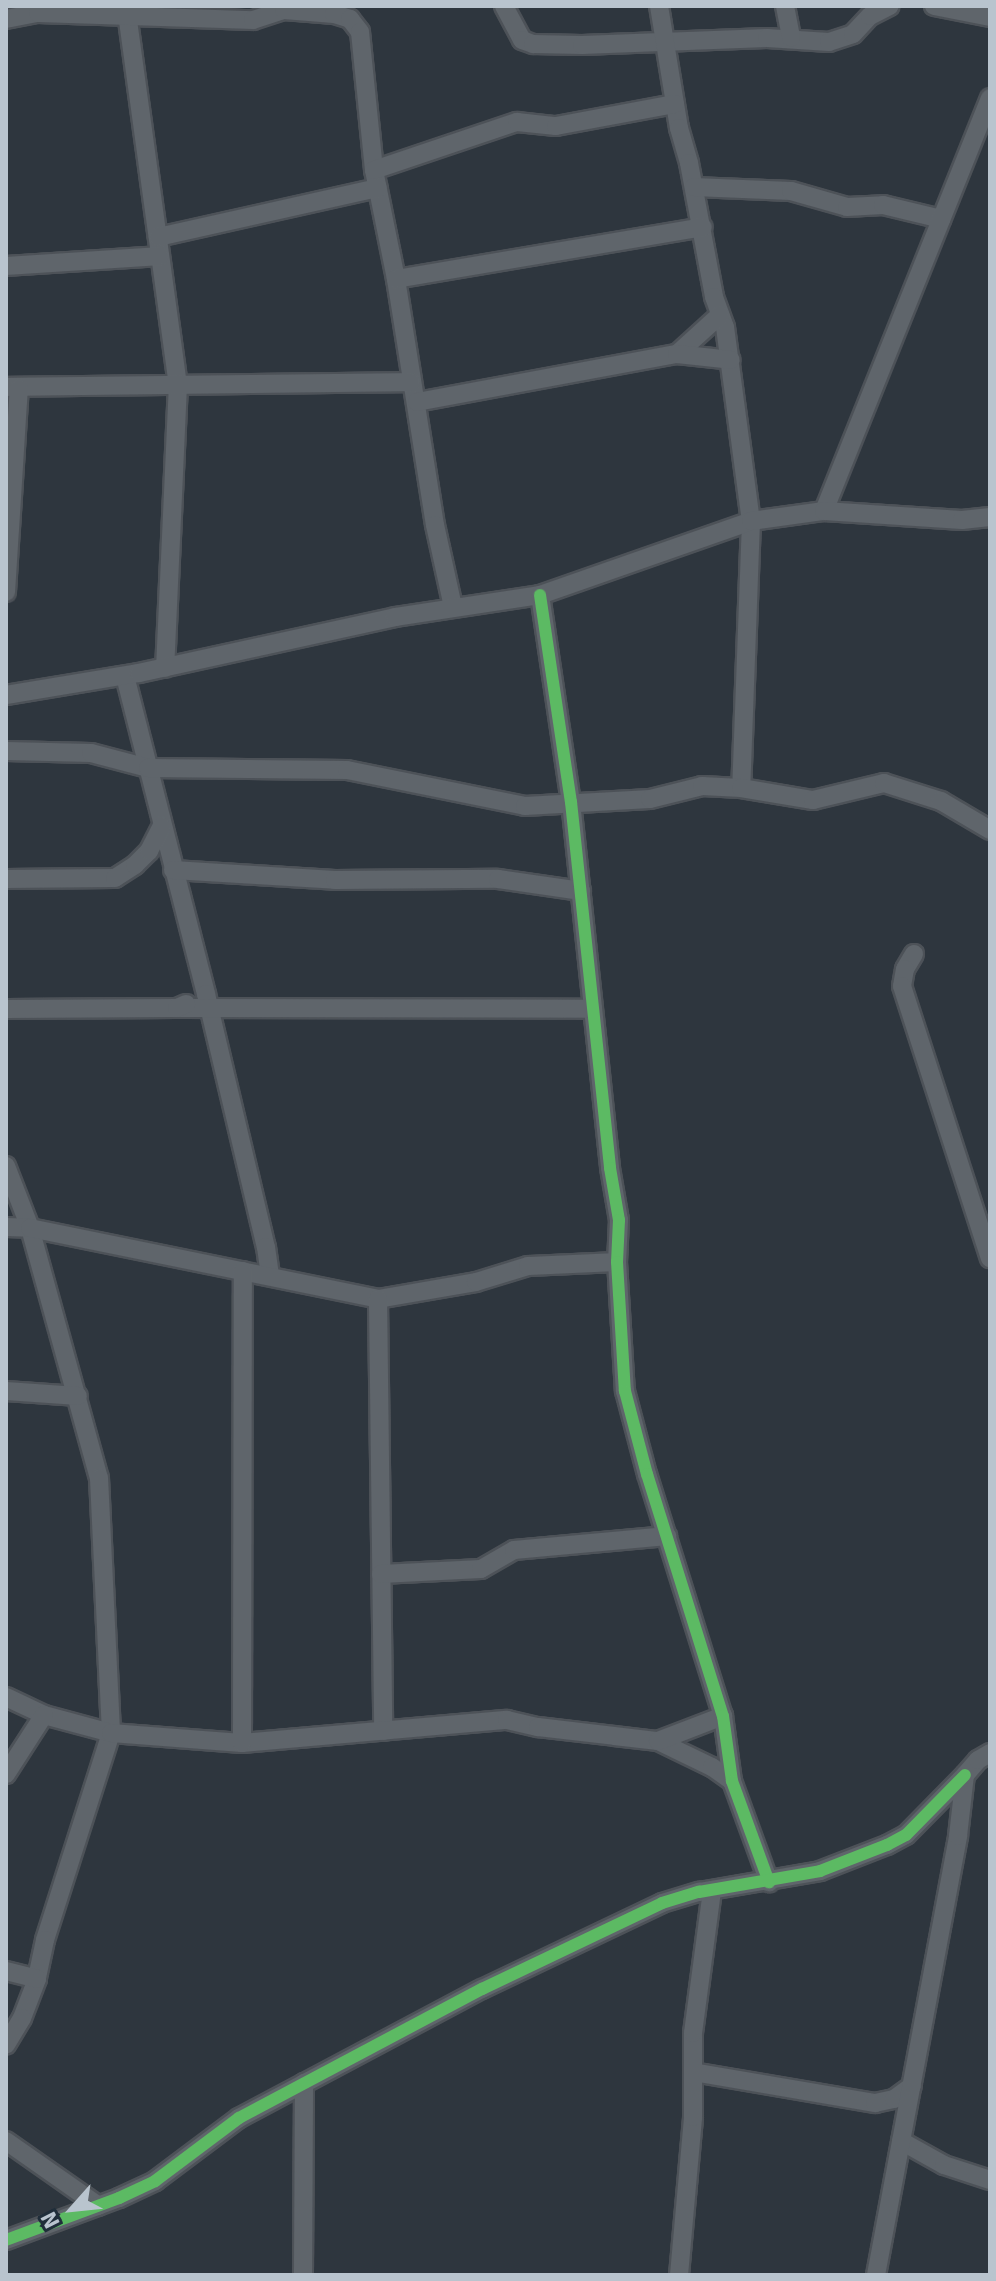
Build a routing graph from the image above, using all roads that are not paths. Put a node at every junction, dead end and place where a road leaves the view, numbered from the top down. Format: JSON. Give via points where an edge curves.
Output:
{"nodes":[{"id":1,"x":504,"y":6,"type":"edge"},
{"id":2,"x":659,"y":6,"type":"edge"},
{"id":3,"x":785,"y":6,"type":"edge"},
{"id":4,"x":890,"y":6,"type":"edge"},
{"id":5,"x":934,"y":6,"type":"edge"},
{"id":6,"x":127,"y":11,"type":"edge"},
{"id":7,"x":990,"y":17,"type":"edge"},
{"id":8,"x":6,"y":19,"type":"edge"},
{"id":9,"x":791,"y":37,"type":"junction"},
{"id":10,"x":667,"y":42,"type":"junction"},
{"id":11,"x":990,"y":98,"type":"edge"},
{"id":12,"x":675,"y":104,"type":"junction"},
{"id":13,"x":376,"y":179,"type":"junction"},
{"id":14,"x":694,"y":187,"type":"junction"},
{"id":15,"x":941,"y":219,"type":"junction"},
{"id":16,"x":703,"y":227,"type":"junction"},
{"id":17,"x":159,"y":247,"type":"junction"},
{"id":18,"x":6,"y":266,"type":"edge"},
{"id":19,"x":396,"y":279,"type":"junction"},
{"id":20,"x":720,"y":315,"type":"junction"},
{"id":21,"x":677,"y":354,"type":"junction"},
{"id":22,"x":731,"y":360,"type":"junction"},
{"id":23,"x":411,"y":382,"type":"junction"},
{"id":24,"x":178,"y":384,"type":"junction"},
{"id":25,"x":12,"y":388,"type":"edge"},
{"id":26,"x":417,"y":402,"type":"junction"},
{"id":27,"x":824,"y":511,"type":"junction"},
{"id":28,"x":990,"y":517,"type":"edge"},
{"id":29,"x":751,"y":521,"type":"junction"},
{"id":30,"x":6,"y":592,"type":"edge"},
{"id":31,"x":540,"y":595,"type":"junction"},
{"id":32,"x":453,"y":607,"type":"junction"},
{"id":33,"x":165,"y":668,"type":"junction"},
{"id":34,"x":125,"y":676,"type":"junction"},
{"id":35,"x":6,"y":695,"type":"edge"},
{"id":36,"x":6,"y":751,"type":"edge"},
{"id":37,"x":148,"y":768,"type":"junction"},
{"id":38,"x":741,"y":788,"type":"junction"},
{"id":39,"x":571,"y":802,"type":"junction"},
{"id":40,"x":162,"y":826,"type":"junction"},
{"id":41,"x":990,"y":830,"type":"edge"},
{"id":42,"x":173,"y":870,"type":"junction"},
{"id":43,"x":6,"y":879,"type":"edge"},
{"id":44,"x":581,"y":891,"type":"junction"},
{"id":45,"x":914,"y":954,"type":"dead end"},
{"id":46,"x":208,"y":1002,"type":"junction"},
{"id":47,"x":6,"y":1009,"type":"edge"},
{"id":48,"x":593,"y":1009,"type":"junction"},
{"id":49,"x":6,"y":1166,"type":"edge"},
{"id":50,"x":6,"y":1227,"type":"edge"},
{"id":51,"x":30,"y":1228,"type":"junction"},
{"id":52,"x":990,"y":1258,"type":"edge"},
{"id":53,"x":617,"y":1262,"type":"junction"},
{"id":54,"x":243,"y":1271,"type":"junction"},
{"id":55,"x":270,"y":1276,"type":"junction"},
{"id":56,"x":378,"y":1299,"type":"junction"},
{"id":57,"x":6,"y":1391,"type":"edge"},
{"id":58,"x":78,"y":1396,"type":"junction"},
{"id":59,"x":667,"y":1536,"type":"junction"},
{"id":60,"x":381,"y":1574,"type":"junction"},
{"id":61,"x":6,"y":1697,"type":"edge"},
{"id":62,"x":44,"y":1715,"type":"junction"},
{"id":63,"x":723,"y":1716,"type":"junction"},
{"id":64,"x":383,"y":1731,"type":"junction"},
{"id":65,"x":111,"y":1733,"type":"junction"},
{"id":66,"x":658,"y":1741,"type":"junction"},
{"id":67,"x":242,"y":1743,"type":"junction"},
{"id":68,"x":990,"y":1753,"type":"edge"},
{"id":69,"x":6,"y":1774,"type":"edge"},
{"id":70,"x":965,"y":1775,"type":"junction"},
{"id":71,"x":732,"y":1781,"type":"junction"},
{"id":72,"x":769,"y":1882,"type":"junction"},
{"id":73,"x":712,"y":1890,"type":"junction"},
{"id":74,"x":6,"y":1971,"type":"edge"},
{"id":75,"x":37,"y":1979,"type":"junction"},
{"id":76,"x":6,"y":2045,"type":"edge"},
{"id":77,"x":693,"y":2072,"type":"junction"},
{"id":78,"x":304,"y":2083,"type":"junction"},
{"id":79,"x":912,"y":2086,"type":"junction"},
{"id":80,"x":6,"y":2141,"type":"edge"},
{"id":81,"x":901,"y":2141,"type":"junction"},
{"id":82,"x":990,"y":2180,"type":"edge"},
{"id":83,"x":99,"y":2206,"type":"junction"},
{"id":84,"x":6,"y":2240,"type":"edge"},
{"id":85,"x":303,"y":2275,"type":"edge"},
{"id":86,"x":679,"y":2275,"type":"edge"},
{"id":87,"x":876,"y":2275,"type":"edge"}],
"edges":[{"from":1,"to":10,"type":"street","via":[[514,31],[528,43]]},
{"from":2,"to":10,"type":"street"},
{"from":3,"to":9,"type":"street"},
{"from":4,"to":9,"type":"street","via":[[840,39]]},
{"from":5,"to":7,"type":"street"},
{"from":6,"to":8,"type":"street"},
{"from":6,"to":13,"type":"street","via":[[253,20],[284,10],[350,19],[364,46]]},
{"from":6,"to":17,"type":"street"},
{"from":9,"to":10,"type":"street"},
{"from":10,"to":12,"type":"street"},
{"from":11,"to":15,"type":"street"},
{"from":12,"to":13,"type":"street","via":[[556,126],[517,122]]},
{"from":12,"to":14,"type":"street"},
{"from":13,"to":17,"type":"street"},
{"from":13,"to":19,"type":"street"},
{"from":14,"to":15,"type":"street","via":[[791,191],[847,207],[883,205]]},
{"from":14,"to":16,"type":"street"},
{"from":15,"to":27,"type":"street"},
{"from":16,"to":19,"type":"street"},
{"from":16,"to":20,"type":"street"},
{"from":17,"to":18,"type":"street"},
{"from":17,"to":24,"type":"street"},
{"from":19,"to":23,"type":"street"},
{"from":20,"to":21,"type":"street"},
{"from":20,"to":22,"type":"street"},
{"from":21,"to":22,"type":"street"},
{"from":21,"to":26,"type":"street"},
{"from":22,"to":29,"type":"street"},
{"from":23,"to":24,"type":"street"},
{"from":23,"to":26,"type":"street"},
{"from":24,"to":25,"type":"street"},
{"from":24,"to":33,"type":"street"},
{"from":25,"to":30,"type":"street"},
{"from":26,"to":32,"type":"street"},
{"from":27,"to":28,"type":"street","via":[[962,520]]},
{"from":27,"to":29,"type":"street"},
{"from":29,"to":31,"type":"street"},
{"from":29,"to":38,"type":"street"},
{"from":31,"to":32,"type":"street"},
{"from":31,"to":39,"type":"street"},
{"from":32,"to":33,"type":"street"},
{"from":33,"to":34,"type":"street"},
{"from":34,"to":35,"type":"street"},
{"from":34,"to":37,"type":"street"},
{"from":36,"to":37,"type":"street","via":[[91,753]]},
{"from":37,"to":39,"type":"street","via":[[347,770],[525,806]]},
{"from":37,"to":40,"type":"street"},
{"from":38,"to":39,"type":"street","via":[[702,786],[650,799]]},
{"from":38,"to":41,"type":"street","via":[[813,800],[884,783],[941,801]]},
{"from":39,"to":44,"type":"street"},
{"from":40,"to":42,"type":"street"},
{"from":40,"to":43,"type":"street","via":[[149,851],[115,878]]},
{"from":42,"to":44,"type":"street","via":[[335,880],[498,879]]},
{"from":42,"to":46,"type":"street"},
{"from":44,"to":48,"type":"street"},
{"from":45,"to":52,"type":"street","via":[[902,986]]},
{"from":46,"to":47,"type":"street","via":[[177,1008]]},
{"from":46,"to":48,"type":"street"},
{"from":46,"to":55,"type":"street"},
{"from":48,"to":53,"type":"street","via":[[619,1220]]},
{"from":49,"to":51,"type":"street"},
{"from":50,"to":51,"type":"street"},
{"from":51,"to":54,"type":"street"},
{"from":51,"to":58,"type":"street"},
{"from":53,"to":56,"type":"street","via":[[528,1266],[476,1282]]},
{"from":53,"to":59,"type":"street","via":[[625,1391]]},
{"from":54,"to":55,"type":"street"},
{"from":54,"to":67,"type":"street"},
{"from":55,"to":56,"type":"street"},
{"from":56,"to":60,"type":"street"},
{"from":57,"to":58,"type":"street"},
{"from":58,"to":65,"type":"street","via":[[99,1478]]},
{"from":59,"to":60,"type":"street","via":[[514,1550],[481,1569]]},
{"from":59,"to":63,"type":"street"},
{"from":60,"to":64,"type":"street"},
{"from":61,"to":62,"type":"street"},
{"from":62,"to":65,"type":"street"},
{"from":62,"to":69,"type":"street"},
{"from":63,"to":66,"type":"street"},
{"from":63,"to":71,"type":"street"},
{"from":64,"to":66,"type":"street","via":[[507,1720]]},
{"from":64,"to":67,"type":"street"},
{"from":65,"to":67,"type":"street"},
{"from":65,"to":75,"type":"street"},
{"from":66,"to":71,"type":"street"},
{"from":68,"to":70,"type":"street"},
{"from":70,"to":72,"type":"street","via":[[896,1840],[820,1871]]},
{"from":70,"to":79,"type":"street"},
{"from":71,"to":72,"type":"street"},
{"from":72,"to":73,"type":"street"},
{"from":73,"to":77,"type":"street","via":[[693,2033]]},
{"from":73,"to":78,"type":"street","via":[[662,1903],[482,1989]]},
{"from":74,"to":75,"type":"street"},
{"from":75,"to":76,"type":"street"},
{"from":77,"to":79,"type":"street","via":[[875,2103],[894,2099]]},
{"from":77,"to":86,"type":"street"},
{"from":78,"to":83,"type":"street","via":[[239,2118],[155,2181]]},
{"from":78,"to":85,"type":"street"},
{"from":79,"to":81,"type":"street"},
{"from":80,"to":83,"type":"street"},
{"from":81,"to":82,"type":"street","via":[[944,2165]]},
{"from":81,"to":87,"type":"street"},
{"from":83,"to":84,"type":"street"}]}
